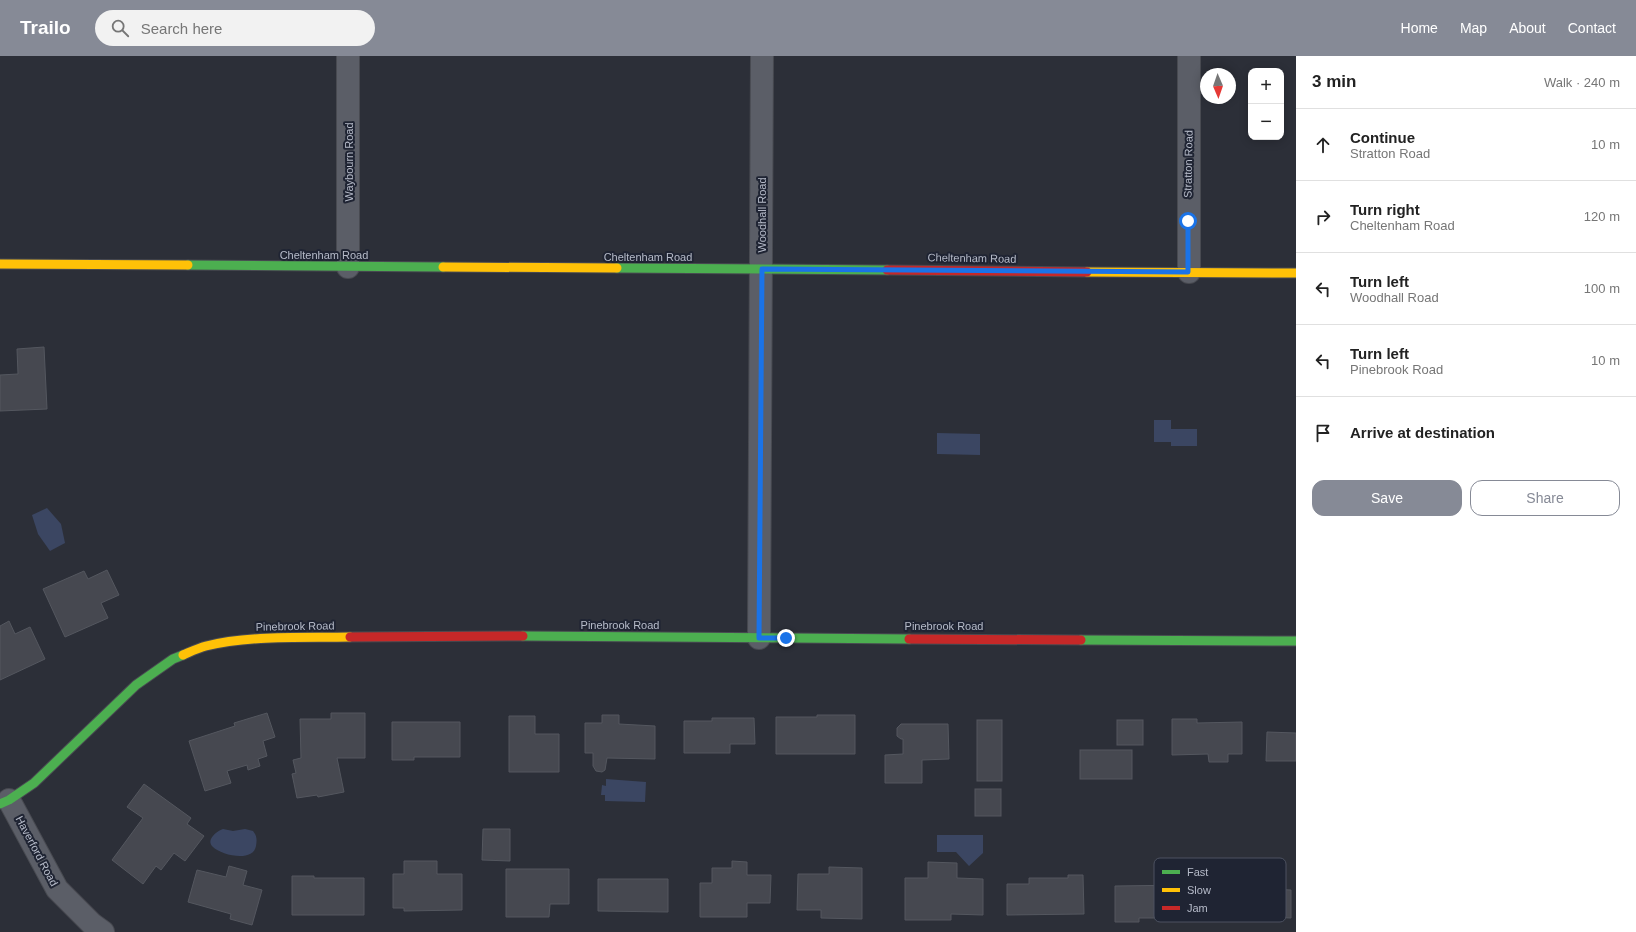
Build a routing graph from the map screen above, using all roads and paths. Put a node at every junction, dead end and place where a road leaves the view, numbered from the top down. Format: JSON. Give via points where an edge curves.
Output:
{"nodes":[{"id":1,"x":348,"y":56,"type":"edge"},
{"id":2,"x":762,"y":56,"type":"edge"},
{"id":3,"x":1189,"y":56,"type":"edge"},
{"id":4,"x":0,"y":264,"type":"edge"},
{"id":5,"x":348,"y":267,"type":"junction"},
{"id":6,"x":762,"y":269,"type":"junction"},
{"id":7,"x":1188,"y":272,"type":"junction"},
{"id":8,"x":1296,"y":273,"type":"edge"},
{"id":9,"x":759,"y":638,"type":"junction"},
{"id":10,"x":1296,"y":641,"type":"edge"},
{"id":11,"x":4,"y":802,"type":"edge"},
{"id":12,"x":102,"y":932,"type":"edge"}],
"edges":[{"from":1,"to":5,"type":"street","name":"Waybourn Road"},
{"from":2,"to":6,"type":"street","name":"Woodhall Road"},
{"from":3,"to":7,"type":"street","name":"Stratton Road"},
{"from":4,"to":5,"type":"street","name":"Cheltenham Road"},
{"from":5,"to":6,"type":"street","name":"Cheltenham Road"},
{"from":6,"to":7,"type":"street","name":"Cheltenham Road"},
{"from":6,"to":9,"type":"street","name":"Woodhall Road"},
{"from":7,"to":8,"type":"street","name":"Cheltenham Road"},
{"from":9,"to":10,"type":"street","name":"Pinebrook Road"},
{"from":9,"to":11,"type":"street","name":"Pinebrook Road","via":[[487,636],[227,641],[204,646],[173,659],[136,685],[34,783]]},
{"from":11,"to":12,"type":"street","name":"Haverford Road","via":[[57,889]]}]}
